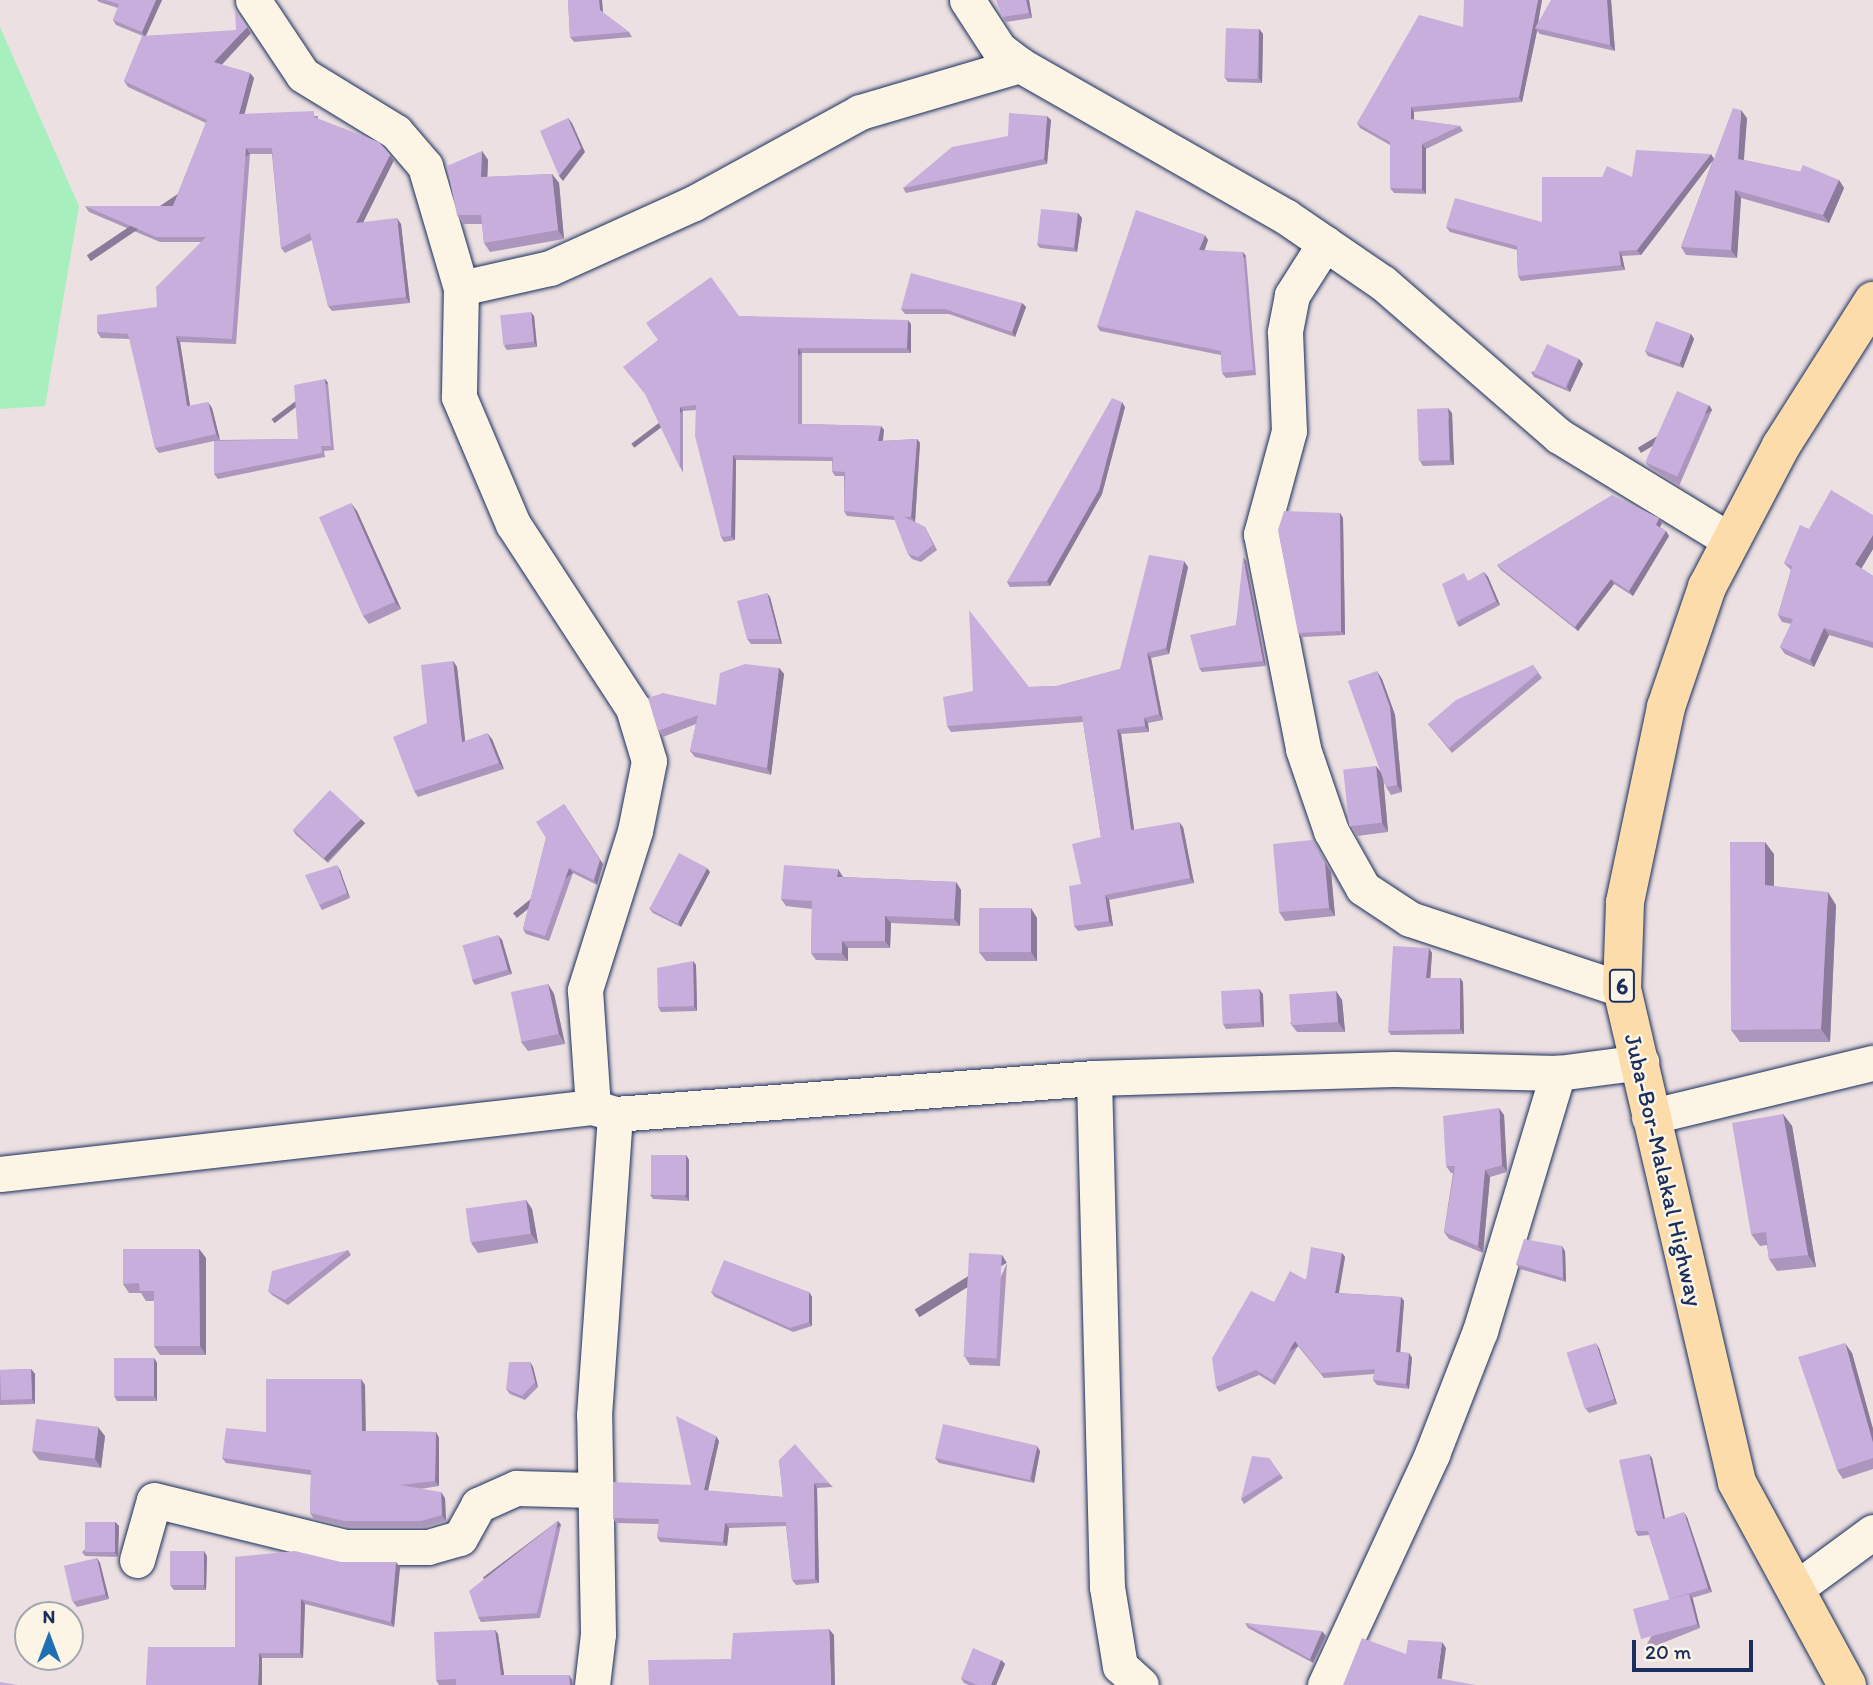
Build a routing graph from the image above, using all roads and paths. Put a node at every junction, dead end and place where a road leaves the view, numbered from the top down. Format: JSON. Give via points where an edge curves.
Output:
{"nodes":[{"id":1,"x":253,"y":0,"type":"edge"},
{"id":2,"x":967,"y":0,"type":"edge"},
{"id":3,"x":1020,"y":65,"type":"junction"},
{"id":4,"x":1325,"y":243,"type":"junction"},
{"id":5,"x":461,"y":288,"type":"junction"},
{"id":6,"x":1873,"y":300,"type":"edge"},
{"id":7,"x":1731,"y":541,"type":"junction"},
{"id":8,"x":1622,"y":989,"type":"junction"},
{"id":9,"x":1641,"y":1062,"type":"junction"},
{"id":10,"x":1873,"y":1063,"type":"edge"},
{"id":11,"x":1558,"y":1073,"type":"junction"},
{"id":12,"x":1094,"y":1077,"type":"junction"},
{"id":13,"x":604,"y":1111,"type":"junction"},
{"id":14,"x":1649,"y":1118,"type":"junction"},
{"id":15,"x":0,"y":1174,"type":"edge"},
{"id":16,"x":592,"y":1490,"type":"junction"},
{"id":17,"x":1873,"y":1532,"type":"edge"},
{"id":18,"x":137,"y":1560,"type":"dead end"},
{"id":19,"x":1798,"y":1587,"type":"junction"},
{"id":20,"x":592,"y":1685,"type":"edge"},
{"id":21,"x":1141,"y":1685,"type":"edge"},
{"id":22,"x":1325,"y":1685,"type":"edge"},
{"id":23,"x":1847,"y":1685,"type":"edge"}],
"edges":[{"from":1,"to":5,"type":"street","via":[[303,75],[396,132],[425,166]]},
{"from":2,"to":3,"type":"street","via":[[999,49]]},
{"from":3,"to":4,"type":"street"},
{"from":3,"to":5,"type":"street","via":[[860,112],[694,203],[562,262]]},
{"from":4,"to":7,"type":"street","via":[[1384,283],[1559,436]]},
{"from":4,"to":8,"type":"street","via":[[1292,295],[1285,332],[1289,431],[1261,534],[1303,748],[1331,831],[1363,888],[1410,919]]},
{"from":5,"to":13,"type":"street","via":[[459,397],[513,524],[632,708],[649,761],[635,831],[585,990]]},
{"from":6,"to":7,"type":"main road","name":"Juba-Bor-Malakal Highway","number":"6","via":[[1781,446]]},
{"from":7,"to":8,"type":"main road","name":"Juba-Bor-Malakal Highway","number":"6","via":[[1707,587],[1666,706],[1625,902]]},
{"from":8,"to":9,"type":"main road","name":"Juba-Bor-Malakal Highway","number":"6"},
{"from":9,"to":11,"type":"street"},
{"from":9,"to":14,"type":"main road","name":"Juba-Bor-Malakal Highway","number":"6"},
{"from":10,"to":14,"type":"street"},
{"from":11,"to":12,"type":"street","via":[[1394,1069]]},
{"from":11,"to":22,"type":"street","via":[[1476,1344],[1432,1454]]},
{"from":12,"to":13,"type":"street"},
{"from":12,"to":21,"type":"street","via":[[1107,1587],[1120,1666]]},
{"from":13,"to":15,"type":"street"},
{"from":13,"to":16,"type":"street"},
{"from":14,"to":19,"type":"main road","name":"Juba-Bor-Malakal Highway","number":"6","via":[[1737,1482]]},
{"from":16,"to":18,"type":"street","via":[[516,1488],[478,1505],[460,1538],[428,1547],[345,1547],[153,1500]]},
{"from":16,"to":20,"type":"street","via":[[598,1634]]},
{"from":17,"to":19,"type":"street"},
{"from":19,"to":23,"type":"main road","name":"Juba-Bor-Malakal Highway","number":"6"}]}
